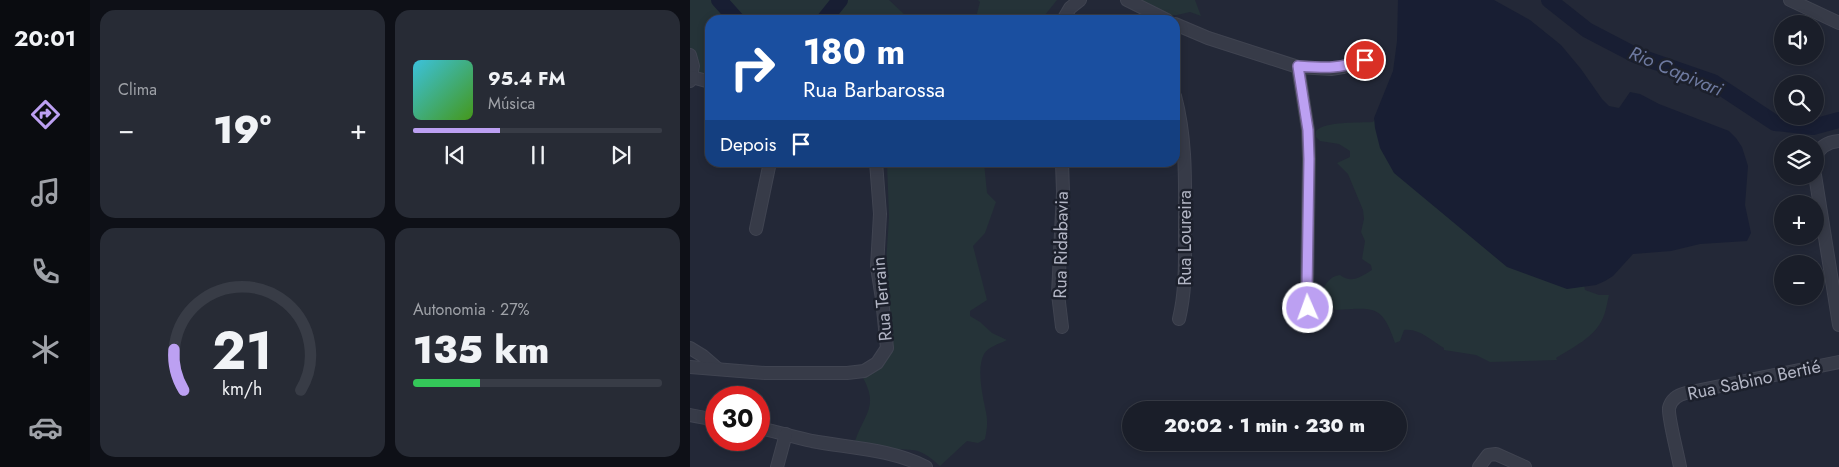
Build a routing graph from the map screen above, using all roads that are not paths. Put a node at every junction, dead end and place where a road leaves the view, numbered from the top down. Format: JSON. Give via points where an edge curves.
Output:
{"nodes":[{"id":1,"x":1080,"y":0,"type":"edge"},
{"id":2,"x":1790,"y":0,"type":"edge"},
{"id":3,"x":1132,"y":2,"type":"edge"},
{"id":4,"x":1066,"y":15,"type":"edge"},
{"id":5,"x":1140,"y":15,"type":"edge"},
{"id":6,"x":1157,"y":15,"type":"edge"},
{"id":7,"x":1839,"y":23,"type":"edge"},
{"id":8,"x":1180,"y":26,"type":"edge"},
{"id":9,"x":690,"y":55,"type":"edge"},
{"id":10,"x":1365,"y":60,"type":"dead end"},
{"id":11,"x":1298,"y":66,"type":"junction"},
{"id":12,"x":691,"y":79,"type":"edge"},
{"id":13,"x":705,"y":81,"type":"edge"},
{"id":14,"x":1180,"y":126,"type":"edge"},
{"id":15,"x":1839,"y":141,"type":"edge"},
{"id":16,"x":1824,"y":146,"type":"edge"},
{"id":17,"x":769,"y":167,"type":"edge"},
{"id":18,"x":876,"y":167,"type":"edge"},
{"id":19,"x":1062,"y":167,"type":"edge"},
{"id":20,"x":1817,"y":185,"type":"edge"},
{"id":21,"x":756,"y":229,"type":"dead end"},
{"id":22,"x":1308,"y":308,"type":"dead end"},
{"id":23,"x":1179,"y":319,"type":"dead end"},
{"id":24,"x":1839,"y":325,"type":"edge"},
{"id":25,"x":1062,"y":327,"type":"dead end"},
{"id":26,"x":690,"y":348,"type":"edge"},
{"id":27,"x":1839,"y":362,"type":"edge"},
{"id":28,"x":690,"y":367,"type":"edge"},
{"id":29,"x":718,"y":369,"type":"junction"},
{"id":30,"x":690,"y":415,"type":"edge"},
{"id":31,"x":705,"y":418,"type":"edge"},
{"id":32,"x":770,"y":430,"type":"edge"},
{"id":33,"x":786,"y":434,"type":"junction"},
{"id":34,"x":777,"y":467,"type":"edge"},
{"id":35,"x":926,"y":467,"type":"edge"},
{"id":36,"x":1480,"y":467,"type":"edge"},
{"id":37,"x":1525,"y":467,"type":"edge"},
{"id":38,"x":1680,"y":467,"type":"edge"}],
"edges":[{"from":1,"to":4,"type":"street"},
{"from":2,"to":7,"type":"street"},
{"from":3,"to":5,"type":"street"},
{"from":3,"to":6,"type":"street"},
{"from":8,"to":11,"type":"street"},
{"from":9,"to":12,"type":"street","via":[[693,66]]},
{"from":10,"to":11,"type":"street","via":[[1331,69]]},
{"from":11,"to":22,"type":"street","via":[[1308,130]]},
{"from":12,"to":13,"type":"street"},
{"from":14,"to":23,"type":"street","name":"Rua Loureira","via":[[1185,182],[1185,292]]},
{"from":15,"to":16,"type":"street"},
{"from":17,"to":21,"type":"street"},
{"from":18,"to":29,"type":"street","name":"Rua Terrain","via":[[880,214],[876,267],[886,341],[886,348],[877,363],[864,371],[848,373],[765,373]]},
{"from":19,"to":25,"type":"street","name":"Rua Ridabavia","via":[[1058,294]]},
{"from":20,"to":24,"type":"street"},
{"from":26,"to":29,"type":"street"},
{"from":27,"to":38,"type":"street","name":"Rua Sabino Bertié","via":[[1686,393],[1675,398],[1669,413]]},
{"from":28,"to":29,"type":"street","name":"Rua Terrain"},
{"from":30,"to":31,"type":"street"},
{"from":32,"to":33,"type":"street"},
{"from":33,"to":34,"type":"street"},
{"from":33,"to":35,"type":"street","via":[[880,452]]},
{"from":36,"to":37,"type":"street","via":[[1488,455],[1496,454]]}]}
